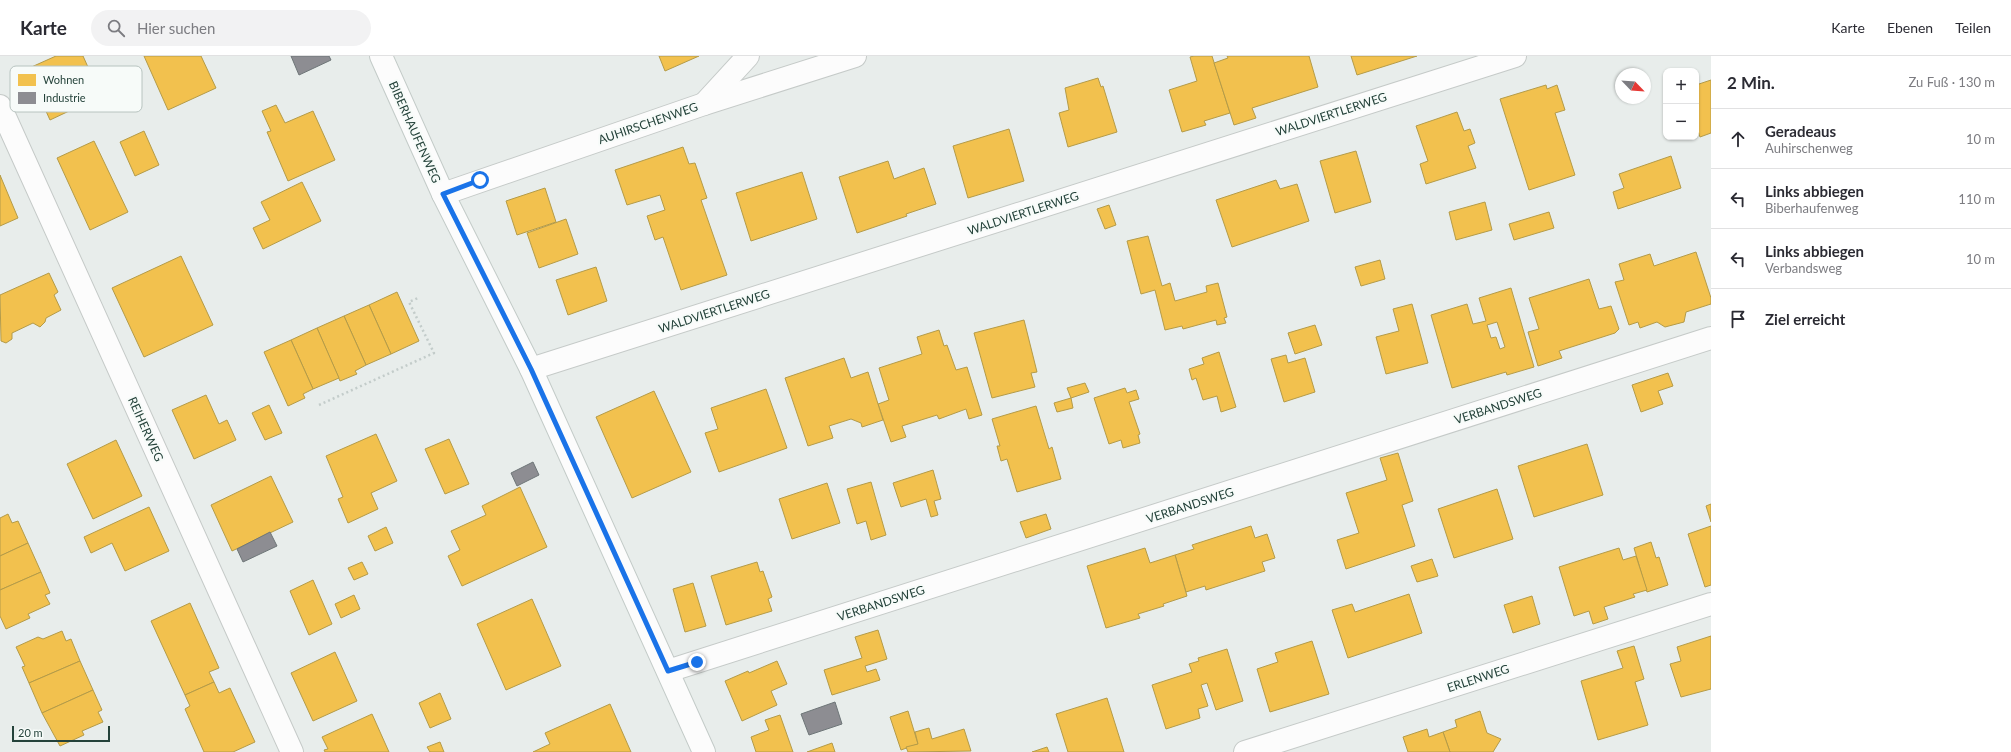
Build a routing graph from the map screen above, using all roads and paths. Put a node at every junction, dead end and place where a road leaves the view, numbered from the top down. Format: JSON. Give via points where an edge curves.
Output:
{"nodes":[{"id":1,"x":381,"y":56,"type":"edge"},
{"id":2,"x":748,"y":56,"type":"edge"},
{"id":3,"x":855,"y":56,"type":"edge"},
{"id":4,"x":1514,"y":56,"type":"edge"},
{"id":5,"x":704,"y":104,"type":"junction"},
{"id":6,"x":0,"y":106,"type":"edge"},
{"id":7,"x":443,"y":194,"type":"junction"},
{"id":8,"x":418,"y":298,"type":"dead end"},
{"id":9,"x":1711,"y":338,"type":"edge"},
{"id":10,"x":531,"y":369,"type":"junction"},
{"id":11,"x":320,"y":405,"type":"dead end"},
{"id":12,"x":1711,"y":604,"type":"edge"},
{"id":13,"x":668,"y":671,"type":"junction"},
{"id":14,"x":292,"y":752,"type":"edge"},
{"id":15,"x":704,"y":752,"type":"edge"},
{"id":16,"x":1245,"y":752,"type":"edge"}],
"edges":[{"from":1,"to":7,"type":"street","name":"BIBERHAUFENWEG"},
{"from":2,"to":5,"type":"street"},
{"from":3,"to":5,"type":"street","name":"AUHIRSCHENWEG"},
{"from":4,"to":10,"type":"street","name":"WALDVIERTLERWEG"},
{"from":5,"to":7,"type":"street","name":"AUHIRSCHENWEG"},
{"from":6,"to":14,"type":"street","name":"REIHERWEG"},
{"from":7,"to":10,"type":"street","name":"BIBERHAUFENWEG"},
{"from":8,"to":11,"type":"path","via":[[409,302],[434,353]]},
{"from":9,"to":13,"type":"street","name":"VERBANDSWEG"},
{"from":10,"to":13,"type":"street","name":"BIBERHAUFENWEG"},
{"from":12,"to":16,"type":"street","name":"ERLENWEG"},
{"from":13,"to":15,"type":"street","name":"BIBERHAUFENWEG"}]}
